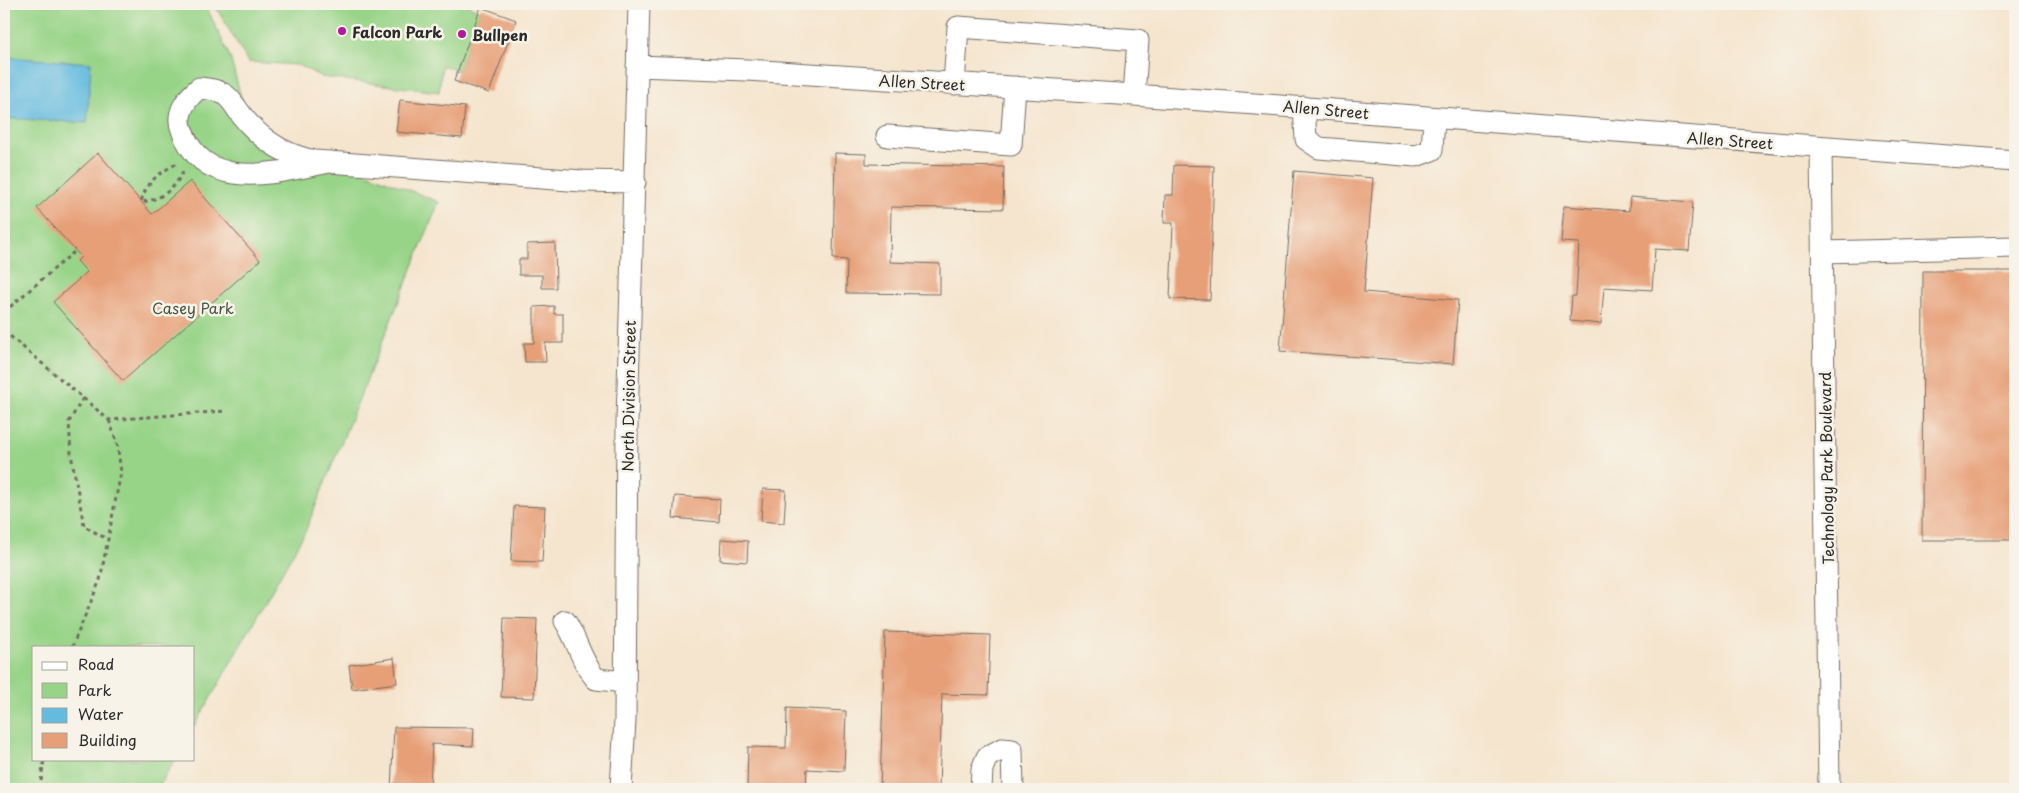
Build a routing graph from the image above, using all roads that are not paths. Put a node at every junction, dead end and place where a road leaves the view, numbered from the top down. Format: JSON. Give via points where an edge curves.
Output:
{"nodes":[{"id":1,"x":639,"y":4,"type":"edge"},
{"id":2,"x":637,"y":66,"type":"junction"},
{"id":3,"x":954,"y":84,"type":"junction"},
{"id":4,"x":1015,"y":87,"type":"junction"},
{"id":5,"x":1134,"y":95,"type":"junction"},
{"id":6,"x":1304,"y":107,"type":"junction"},
{"id":7,"x":1434,"y":118,"type":"junction"},
{"id":8,"x":887,"y":136,"type":"dead end"},
{"id":9,"x":1821,"y":147,"type":"junction"},
{"id":10,"x":2015,"y":161,"type":"edge"},
{"id":11,"x":330,"y":162,"type":"junction"},
{"id":12,"x":635,"y":182,"type":"junction"},
{"id":13,"x":2015,"y":247,"type":"edge"},
{"id":14,"x":1822,"y":252,"type":"junction"},
{"id":15,"x":565,"y":621,"type":"dead end"},
{"id":16,"x":625,"y":682,"type":"junction"},
{"id":17,"x":621,"y":789,"type":"edge"},
{"id":18,"x":981,"y":789,"type":"edge"},
{"id":19,"x":1013,"y":789,"type":"edge"},
{"id":20,"x":1829,"y":789,"type":"edge"}],
"edges":[{"from":1,"to":2,"type":"street","name":"North Division Street"},
{"from":2,"to":3,"type":"street","name":"Allen Street"},
{"from":2,"to":12,"type":"street","name":"North Division Street"},
{"from":3,"to":4,"type":"street","name":"Allen Street"},
{"from":3,"to":5,"type":"street","via":[[958,27],[1138,40]]},
{"from":4,"to":5,"type":"street","name":"Allen Street"},
{"from":4,"to":8,"type":"street","via":[[1011,145]]},
{"from":5,"to":6,"type":"street","name":"Allen Street"},
{"from":6,"to":7,"type":"street","name":"Allen Street"},
{"from":6,"to":7,"type":"street","via":[[1306,139],[1319,148],[1416,156],[1432,150]]},
{"from":7,"to":9,"type":"street","name":"Allen Street"},
{"from":9,"to":10,"type":"street","name":"Allen Street"},
{"from":9,"to":14,"type":"street","name":"Technology Park Boulevard"},
{"from":11,"to":11,"type":"street","via":[[303,158],[273,145],[249,124],[233,100],[216,89],[199,88],[186,98],[181,113],[181,129],[190,146],[207,164],[222,171],[244,176]]},
{"from":11,"to":12,"type":"street"},
{"from":12,"to":16,"type":"street","name":"North Division Street","via":[[627,423]]},
{"from":13,"to":14,"type":"street"},
{"from":14,"to":20,"type":"street","name":"Technology Park Boulevard"},
{"from":15,"to":16,"type":"street","via":[[574,635],[584,665],[596,679]]},
{"from":16,"to":17,"type":"street","name":"North Division Street"},
{"from":18,"to":19,"type":"street","via":[[982,769],[987,757],[1002,749],[1012,750]]}]}
